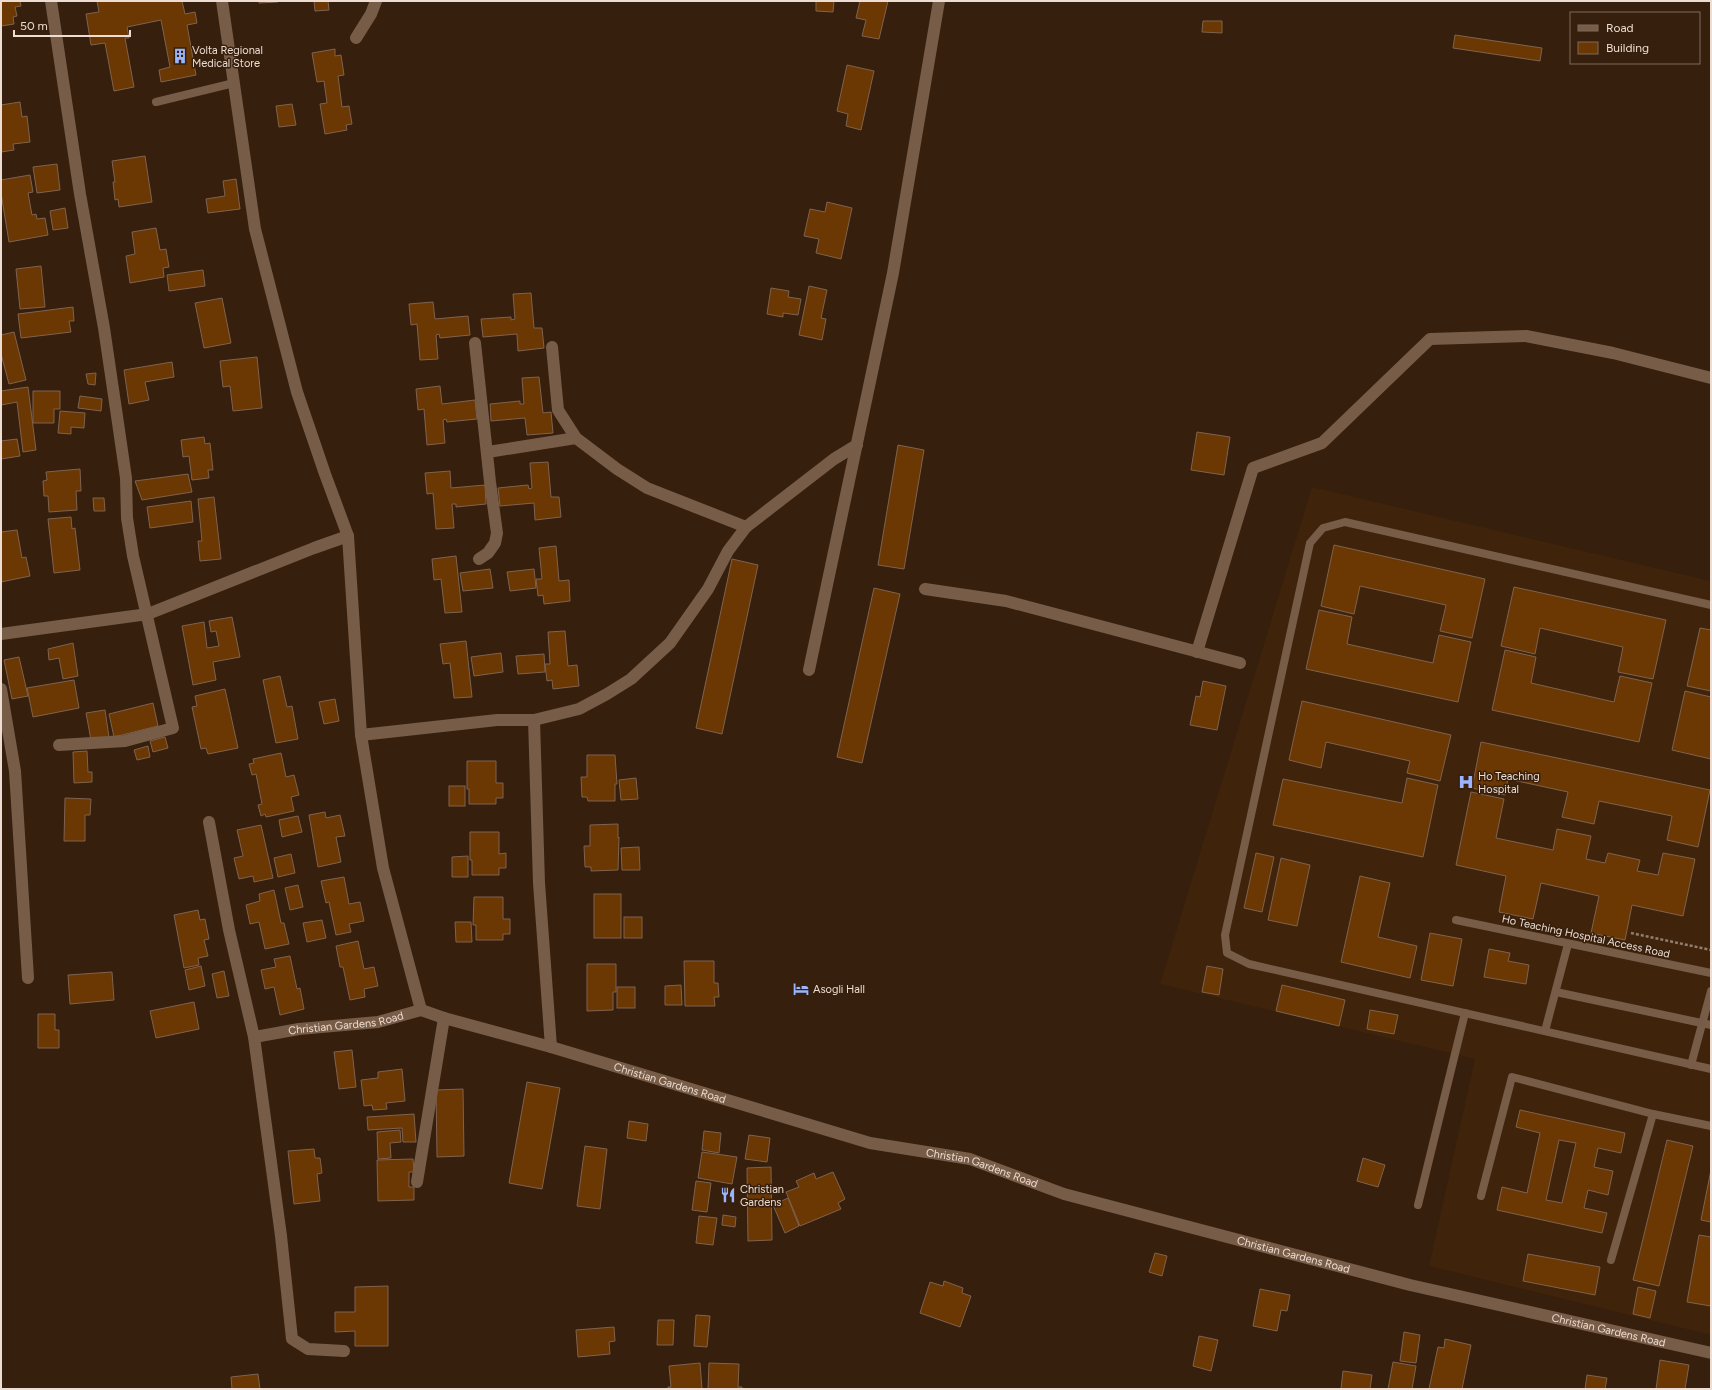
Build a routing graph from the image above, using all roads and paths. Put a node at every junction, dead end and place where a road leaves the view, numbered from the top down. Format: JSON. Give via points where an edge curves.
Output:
{"nodes":[{"id":1,"x":51,"y":1,"type":"edge"},
{"id":2,"x":222,"y":1,"type":"edge"},
{"id":3,"x":376,"y":1,"type":"edge"},
{"id":4,"x":939,"y":1,"type":"edge"},
{"id":5,"x":356,"y":38,"type":"dead end"},
{"id":6,"x":234,"y":83,"type":"junction"},
{"id":7,"x":156,"y":102,"type":"dead end"},
{"id":8,"x":475,"y":343,"type":"dead end"},
{"id":9,"x":552,"y":348,"type":"dead end"},
{"id":10,"x":1711,"y":378,"type":"edge"},
{"id":11,"x":576,"y":438,"type":"junction"},
{"id":12,"x":857,"y":445,"type":"junction"},
{"id":13,"x":488,"y":452,"type":"junction"},
{"id":14,"x":746,"y":527,"type":"junction"},
{"id":15,"x":348,"y":536,"type":"junction"},
{"id":16,"x":479,"y":559,"type":"dead end"},
{"id":17,"x":925,"y":590,"type":"dead end"},
{"id":18,"x":1711,"y":605,"type":"edge"},
{"id":19,"x":148,"y":614,"type":"junction"},
{"id":20,"x":1,"y":634,"type":"edge"},
{"id":21,"x":1197,"y":652,"type":"junction"},
{"id":22,"x":1240,"y":663,"type":"dead end"},
{"id":23,"x":809,"y":670,"type":"dead end"},
{"id":24,"x":1,"y":689,"type":"edge"},
{"id":25,"x":534,"y":720,"type":"junction"},
{"id":26,"x":361,"y":735,"type":"junction"},
{"id":27,"x":59,"y":745,"type":"dead end"},
{"id":28,"x":209,"y":822,"type":"dead end"},
{"id":29,"x":1456,"y":920,"type":"dead end"},
{"id":30,"x":1631,"y":933,"type":"dead end"},
{"id":31,"x":1568,"y":944,"type":"junction"},
{"id":32,"x":1711,"y":950,"type":"edge"},
{"id":33,"x":1711,"y":973,"type":"edge"},
{"id":34,"x":28,"y":978,"type":"dead end"},
{"id":35,"x":1711,"y":991,"type":"edge"},
{"id":36,"x":1556,"y":992,"type":"junction"},
{"id":37,"x":421,"y":1010,"type":"junction"},
{"id":38,"x":1465,"y":1013,"type":"junction"},
{"id":39,"x":444,"y":1018,"type":"junction"},
{"id":40,"x":1702,"y":1023,"type":"junction"},
{"id":41,"x":1711,"y":1025,"type":"edge"},
{"id":42,"x":1545,"y":1031,"type":"junction"},
{"id":43,"x":254,"y":1037,"type":"junction"},
{"id":44,"x":551,"y":1047,"type":"junction"},
{"id":45,"x":1691,"y":1065,"type":"junction"},
{"id":46,"x":1711,"y":1069,"type":"edge"},
{"id":47,"x":1653,"y":1114,"type":"junction"},
{"id":48,"x":1711,"y":1126,"type":"edge"},
{"id":49,"x":417,"y":1182,"type":"dead end"},
{"id":50,"x":1481,"y":1196,"type":"dead end"},
{"id":51,"x":1418,"y":1205,"type":"dead end"},
{"id":52,"x":1611,"y":1260,"type":"dead end"},
{"id":53,"x":344,"y":1351,"type":"dead end"},
{"id":54,"x":1711,"y":1353,"type":"edge"}],
"edges":[{"from":1,"to":19,"type":"street","via":[[118,423],[126,478],[127,518]]},
{"from":2,"to":6,"type":"street"},
{"from":3,"to":5,"type":"street"},
{"from":4,"to":12,"type":"street","via":[[893,273]]},
{"from":6,"to":7,"type":"lane"},
{"from":6,"to":15,"type":"street","via":[[255,230],[297,392]]},
{"from":8,"to":13,"type":"street"},
{"from":9,"to":11,"type":"street","via":[[558,410]]},
{"from":10,"to":21,"type":"street","via":[[1613,352],[1526,336],[1430,340],[1322,443],[1253,468]]},
{"from":11,"to":13,"type":"street"},
{"from":11,"to":14,"type":"street","via":[[647,488]]},
{"from":12,"to":14,"type":"street","via":[[834,459]]},
{"from":12,"to":23,"type":"street"},
{"from":13,"to":16,"type":"street","via":[[496,539],[488,552]]},
{"from":14,"to":25,"type":"street","via":[[728,551],[708,589],[670,643],[631,678],[579,709]]},
{"from":15,"to":19,"type":"street"},
{"from":15,"to":26,"type":"street"},
{"from":17,"to":21,"type":"street","via":[[1006,601]]},
{"from":18,"to":38,"type":"lane","via":[[1345,522],[1323,528],[1310,543],[1225,935],[1227,953],[1249,964]]},
{"from":19,"to":20,"type":"street"},
{"from":19,"to":27,"type":"street","via":[[173,728],[125,741]]},
{"from":21,"to":22,"type":"street"},
{"from":24,"to":34,"type":"street","via":[[15,771]]},
{"from":25,"to":26,"type":"street","via":[[497,720]]},
{"from":25,"to":44,"type":"street","via":[[539,883]]},
{"from":26,"to":37,"type":"street","via":[[383,868]]},
{"from":28,"to":43,"type":"street","via":[[229,930]]},
{"from":29,"to":31,"type":"lane","name":"Ho Teaching Hospital Access Road"},
{"from":30,"to":32,"type":"path"},
{"from":31,"to":33,"type":"lane","name":"Ho Teaching Hospital Access Road"},
{"from":31,"to":36,"type":"lane"},
{"from":35,"to":40,"type":"lane"},
{"from":36,"to":40,"type":"lane"},
{"from":36,"to":42,"type":"lane"},
{"from":37,"to":39,"type":"street","name":"Christian Gardens Road"},
{"from":37,"to":43,"type":"street","name":"Christian Gardens Road","via":[[378,1022],[299,1029]]},
{"from":38,"to":42,"type":"lane"},
{"from":38,"to":51,"type":"lane"},
{"from":39,"to":44,"type":"street","name":"Christian Gardens Road"},
{"from":39,"to":49,"type":"street"},
{"from":40,"to":41,"type":"lane"},
{"from":40,"to":45,"type":"lane"},
{"from":42,"to":45,"type":"lane"},
{"from":43,"to":53,"type":"street","via":[[292,1339],[308,1349]]},
{"from":44,"to":54,"type":"street","name":"Christian Gardens Road","via":[[870,1143],[970,1159],[1064,1194],[1402,1283]]},
{"from":45,"to":46,"type":"lane"},
{"from":47,"to":48,"type":"lane"},
{"from":47,"to":50,"type":"lane","via":[[1512,1077]]},
{"from":47,"to":52,"type":"lane"}]}
